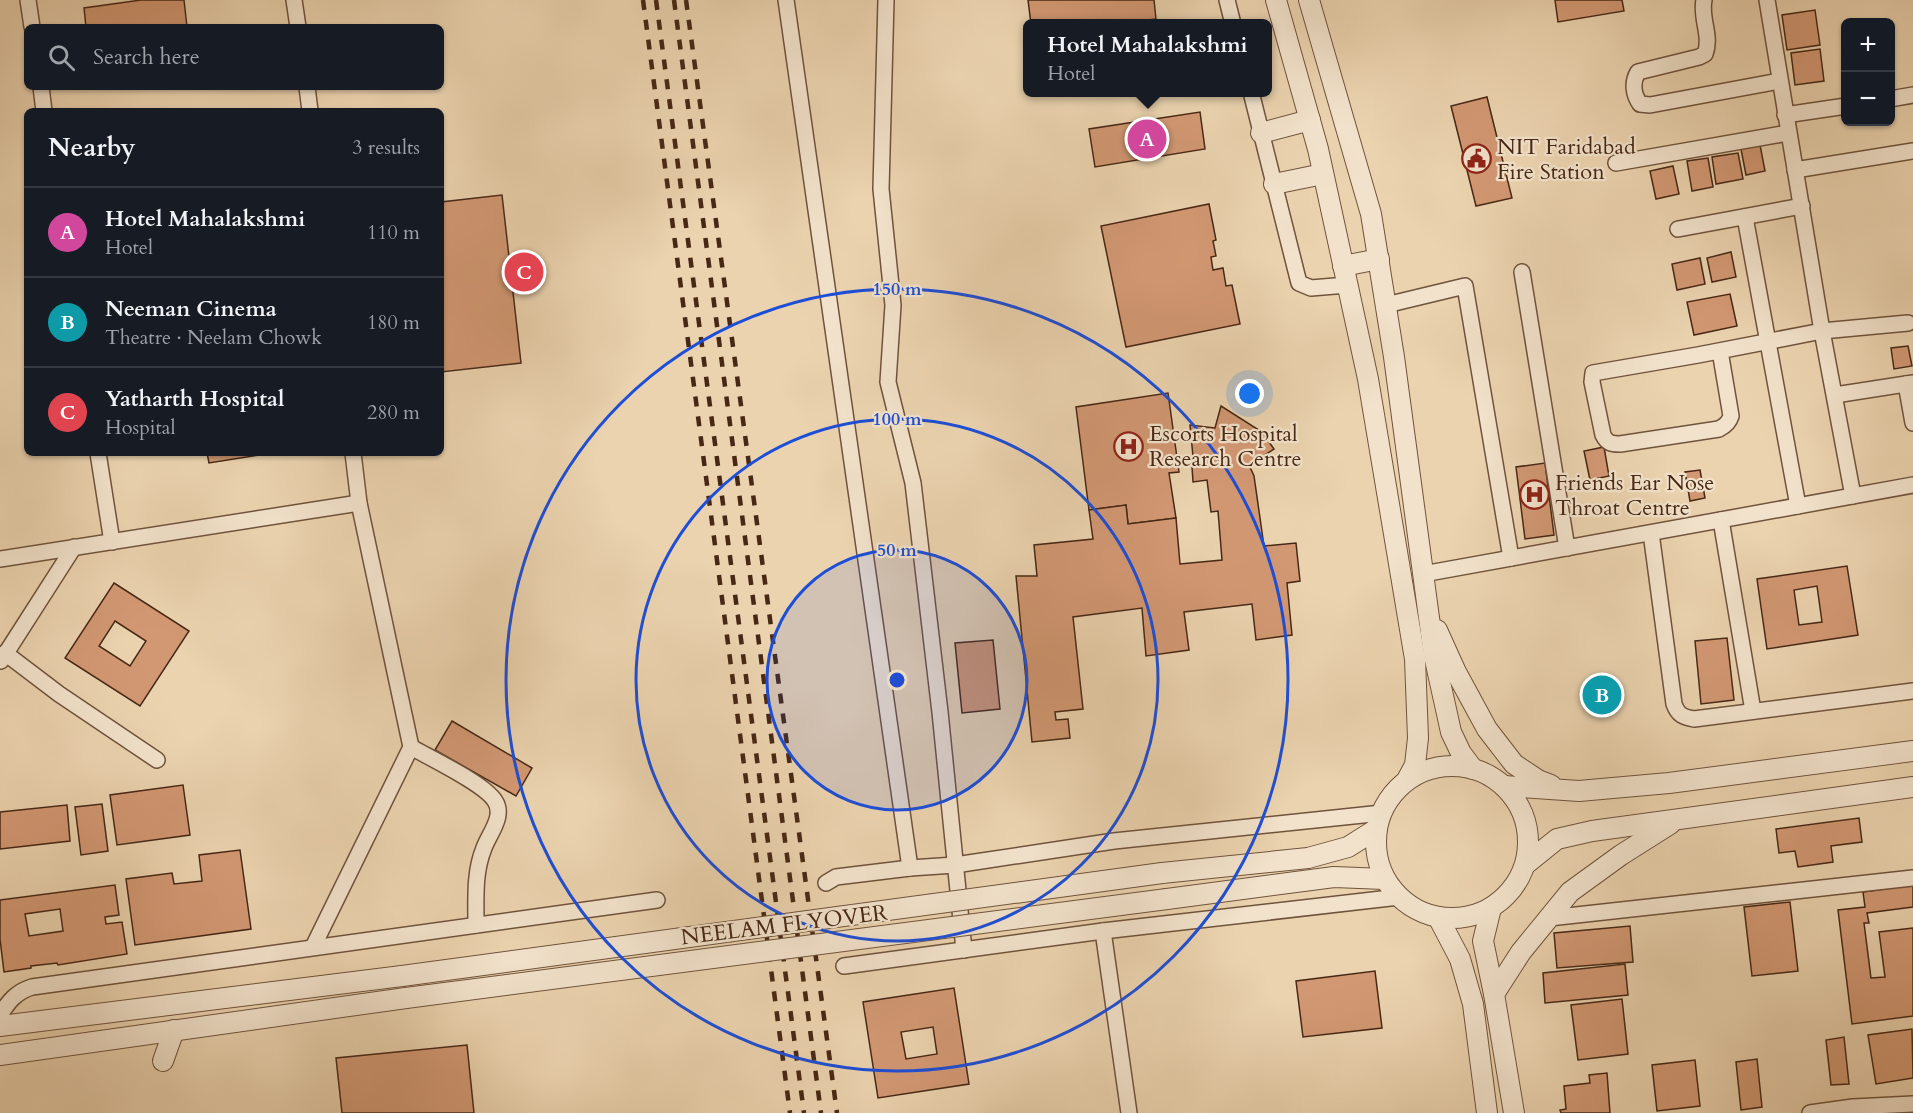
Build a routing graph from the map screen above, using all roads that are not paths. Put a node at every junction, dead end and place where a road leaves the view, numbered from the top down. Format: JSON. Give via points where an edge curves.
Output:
{"nodes":[{"id":1,"x":28,"y":0,"type":"edge"},
{"id":2,"x":294,"y":0,"type":"edge"},
{"id":3,"x":786,"y":0,"type":"edge"},
{"id":4,"x":886,"y":0,"type":"edge"},
{"id":5,"x":1227,"y":0,"type":"edge"},
{"id":6,"x":1276,"y":0,"type":"edge"},
{"id":7,"x":1309,"y":0,"type":"edge"},
{"id":8,"x":1704,"y":0,"type":"edge"},
{"id":9,"x":1767,"y":0,"type":"edge"},
{"id":10,"x":1232,"y":19,"type":"edge"},
{"id":11,"x":32,"y":24,"type":"edge"},
{"id":12,"x":298,"y":24,"type":"edge"},
{"id":13,"x":1779,"y":81,"type":"junction"},
{"id":14,"x":41,"y":90,"type":"edge"},
{"id":15,"x":307,"y":90,"type":"edge"},
{"id":16,"x":1913,"y":95,"type":"edge"},
{"id":17,"x":1252,"y":97,"type":"edge"},
{"id":18,"x":1895,"y":98,"type":"edge"},
{"id":19,"x":1841,"y":107,"type":"edge"},
{"id":20,"x":44,"y":108,"type":"edge"},
{"id":21,"x":310,"y":108,"type":"edge"},
{"id":22,"x":1785,"y":115,"type":"junction"},
{"id":23,"x":1310,"y":120,"type":"junction"},
{"id":24,"x":1261,"y":133,"type":"junction"},
{"id":25,"x":1788,"y":133,"type":"junction"},
{"id":26,"x":1913,"y":151,"type":"edge"},
{"id":27,"x":1616,"y":164,"type":"dead end"},
{"id":28,"x":1795,"y":170,"type":"junction"},
{"id":29,"x":1323,"y":174,"type":"junction"},
{"id":30,"x":1274,"y":184,"type":"junction"},
{"id":31,"x":1802,"y":206,"type":"junction"},
{"id":32,"x":1745,"y":217,"type":"junction"},
{"id":33,"x":1678,"y":229,"type":"dead end"},
{"id":34,"x":1379,"y":259,"type":"junction"},
{"id":35,"x":1522,"y":272,"type":"dead end"},
{"id":36,"x":1345,"y":275,"type":"junction"},
{"id":37,"x":1386,"y":305,"type":"junction"},
{"id":38,"x":1908,"y":323,"type":"dead end"},
{"id":39,"x":1822,"y":331,"type":"junction"},
{"id":40,"x":1768,"y":341,"type":"junction"},
{"id":41,"x":1720,"y":351,"type":"junction"},
{"id":42,"x":1910,"y":384,"type":"edge"},
{"id":43,"x":1835,"y":395,"type":"junction"},
{"id":44,"x":1913,"y":423,"type":"edge"},
{"id":45,"x":98,"y":456,"type":"edge"},
{"id":46,"x":353,"y":456,"type":"edge"},
{"id":47,"x":1913,"y":485,"type":"edge"},
{"id":48,"x":1853,"y":496,"type":"junction"},
{"id":49,"x":359,"y":503,"type":"junction"},
{"id":50,"x":1798,"y":506,"type":"junction"},
{"id":51,"x":1721,"y":520,"type":"junction"},
{"id":52,"x":1651,"y":533,"type":"junction"},
{"id":53,"x":112,"y":542,"type":"junction"},
{"id":54,"x":74,"y":547,"type":"junction"},
{"id":55,"x":1567,"y":548,"type":"junction"},
{"id":56,"x":1511,"y":558,"type":"junction"},
{"id":57,"x":0,"y":559,"type":"edge"},
{"id":58,"x":1423,"y":574,"type":"junction"},
{"id":59,"x":1428,"y":611,"type":"junction"},
{"id":60,"x":3,"y":657,"type":"edge"},
{"id":61,"x":1913,"y":690,"type":"edge"},
{"id":62,"x":1753,"y":711,"type":"junction"},
{"id":63,"x":411,"y":747,"type":"junction"},
{"id":64,"x":1913,"y":751,"type":"edge"},
{"id":65,"x":157,"y":760,"type":"dead end"},
{"id":66,"x":1473,"y":769,"type":"junction"},
{"id":67,"x":1408,"y":778,"type":"junction"},
{"id":68,"x":1504,"y":786,"type":"junction"},
{"id":69,"x":1913,"y":787,"type":"edge"},
{"id":70,"x":1564,"y":790,"type":"junction"},
{"id":71,"x":1678,"y":820,"type":"junction"},
{"id":72,"x":1378,"y":821,"type":"junction"},
{"id":73,"x":1526,"y":864,"type":"junction"},
{"id":74,"x":955,"y":865,"type":"junction"},
{"id":75,"x":910,"y":868,"type":"junction"},
{"id":76,"x":1913,"y":878,"type":"edge"},
{"id":77,"x":1385,"y":879,"type":"junction"},
{"id":78,"x":826,"y":883,"type":"dead end"},
{"id":79,"x":1399,"y":897,"type":"junction"},
{"id":80,"x":657,"y":900,"type":"dead end"},
{"id":81,"x":1491,"y":908,"type":"junction"},
{"id":82,"x":1437,"y":917,"type":"junction"},
{"id":83,"x":1549,"y":918,"type":"junction"},
{"id":84,"x":476,"y":925,"type":"junction"},
{"id":85,"x":1103,"y":931,"type":"junction"},
{"id":86,"x":313,"y":947,"type":"junction"},
{"id":87,"x":964,"y":950,"type":"junction"},
{"id":88,"x":844,"y":966,"type":"dead end"},
{"id":89,"x":1494,"y":994,"type":"junction"},
{"id":90,"x":0,"y":1015,"type":"edge"},
{"id":91,"x":0,"y":1026,"type":"edge"},
{"id":92,"x":174,"y":1030,"type":"junction"},
{"id":93,"x":0,"y":1055,"type":"edge"},
{"id":94,"x":163,"y":1061,"type":"dead end"},
{"id":95,"x":1913,"y":1104,"type":"edge"},
{"id":96,"x":1129,"y":1113,"type":"edge"},
{"id":97,"x":1487,"y":1113,"type":"edge"},
{"id":98,"x":1514,"y":1113,"type":"edge"},
{"id":99,"x":1810,"y":1113,"type":"edge"}],
"edges":[{"from":1,"to":11,"type":"street"},
{"from":2,"to":12,"type":"street"},
{"from":3,"to":75,"type":"street"},
{"from":4,"to":74,"type":"street","via":[[881,189],[893,305],[888,382],[913,483]]},
{"from":5,"to":10,"type":"street"},
{"from":6,"to":23,"type":"street"},
{"from":7,"to":34,"type":"street","via":[[1371,214]]},
{"from":8,"to":13,"type":"street","via":[[1702,11],[1708,40],[1705,54],[1638,72],[1634,84],[1640,104]]},
{"from":9,"to":13,"type":"street"},
{"from":13,"to":22,"type":"street"},
{"from":14,"to":20,"type":"street"},
{"from":15,"to":21,"type":"street"},
{"from":16,"to":18,"type":"street"},
{"from":17,"to":24,"type":"street"},
{"from":19,"to":22,"type":"street"},
{"from":22,"to":25,"type":"street"},
{"from":23,"to":24,"type":"street"},
{"from":23,"to":29,"type":"street"},
{"from":24,"to":30,"type":"street"},
{"from":25,"to":27,"type":"street"},
{"from":25,"to":28,"type":"street"},
{"from":26,"to":28,"type":"street"},
{"from":28,"to":31,"type":"street"},
{"from":29,"to":30,"type":"street"},
{"from":29,"to":36,"type":"street"},
{"from":30,"to":36,"type":"street","via":[[1299,283],[1311,288]]},
{"from":31,"to":32,"type":"street"},
{"from":31,"to":39,"type":"street"},
{"from":32,"to":33,"type":"street"},
{"from":32,"to":40,"type":"street"},
{"from":34,"to":36,"type":"street"},
{"from":34,"to":37,"type":"street"},
{"from":35,"to":55,"type":"street"},
{"from":36,"to":67,"type":"street","via":[[1368,379],[1415,659],[1418,738],[1415,765]]},
{"from":37,"to":56,"type":"street","via":[[1465,286]]},
{"from":37,"to":58,"type":"street"},
{"from":38,"to":39,"type":"street"},
{"from":39,"to":40,"type":"street"},
{"from":39,"to":43,"type":"street"},
{"from":40,"to":41,"type":"street"},
{"from":40,"to":50,"type":"street"},
{"from":41,"to":41,"type":"street","via":[[1593,373],[1606,441],[1620,444],[1724,427],[1731,416]]},
{"from":42,"to":43,"type":"street"},
{"from":42,"to":44,"type":"street"},
{"from":43,"to":48,"type":"street"},
{"from":45,"to":53,"type":"street"},
{"from":46,"to":49,"type":"street"},
{"from":47,"to":48,"type":"street"},
{"from":48,"to":50,"type":"street"},
{"from":49,"to":53,"type":"street"},
{"from":49,"to":63,"type":"street"},
{"from":50,"to":51,"type":"street"},
{"from":51,"to":52,"type":"street"},
{"from":51,"to":62,"type":"street"},
{"from":52,"to":55,"type":"street"},
{"from":52,"to":62,"type":"street","via":[[1677,712],[1694,718]]},
{"from":53,"to":54,"type":"street"},
{"from":54,"to":57,"type":"street"},
{"from":54,"to":60,"type":"street"},
{"from":55,"to":56,"type":"street"},
{"from":56,"to":58,"type":"street"},
{"from":58,"to":59,"type":"street"},
{"from":59,"to":66,"type":"street","via":[[1451,732]]},
{"from":59,"to":70,"type":"street","via":[[1487,729],[1514,764],[1538,780]]},
{"from":60,"to":65,"type":"street"},
{"from":61,"to":62,"type":"street"},
{"from":63,"to":84,"type":"street","via":[[485,789],[496,802],[496,824],[478,867]]},
{"from":63,"to":86,"type":"street"},
{"from":64,"to":70,"type":"street","via":[[1669,783]]},
{"from":66,"to":67,"type":"street","via":[[1439,765]]},
{"from":66,"to":68,"type":"street"},
{"from":67,"to":72,"type":"street","via":[[1386,801]]},
{"from":68,"to":70,"type":"street"},
{"from":68,"to":73,"type":"street","via":[[1521,807],[1529,832]]},
{"from":69,"to":71,"type":"street"},
{"from":71,"to":73,"type":"street","via":[[1557,838]]},
{"from":71,"to":83,"type":"street","via":[[1570,892]]},
{"from":72,"to":74,"type":"street","via":[[1114,841]]},
{"from":72,"to":77,"type":"street","via":[[1379,870]]},
{"from":72,"to":91,"type":"street","name":"NEELAM FLYOVER","bridge":true,"via":[[1348,847],[1308,858],[1162,873]]},
{"from":73,"to":81,"type":"street","via":[[1514,888]]},
{"from":74,"to":75,"type":"street"},
{"from":74,"to":87,"type":"street"},
{"from":75,"to":78,"type":"street","via":[[836,877]]},
{"from":76,"to":83,"type":"street"},
{"from":77,"to":79,"type":"street"},
{"from":77,"to":92,"type":"street","name":"NEELAM FLYOVER","bridge":true,"via":[[1334,877]]},
{"from":79,"to":82,"type":"street","via":[[1412,908]]},
{"from":79,"to":85,"type":"street"},
{"from":80,"to":84,"type":"street"},
{"from":81,"to":82,"type":"street","via":[[1467,917]]},
{"from":81,"to":89,"type":"street","via":[[1483,941]]},
{"from":82,"to":97,"type":"street","via":[[1460,959],[1473,1004]]},
{"from":83,"to":89,"type":"street"},
{"from":84,"to":86,"type":"street"},
{"from":85,"to":87,"type":"street"},
{"from":85,"to":96,"type":"street"},
{"from":86,"to":90,"type":"street","via":[[32,987],[20,991]]},
{"from":87,"to":88,"type":"street"},
{"from":89,"to":98,"type":"street"},
{"from":92,"to":93,"type":"street","name":"NEELAM FLYOVER"},
{"from":92,"to":94,"type":"street"},
{"from":95,"to":99,"type":"street"}]}
